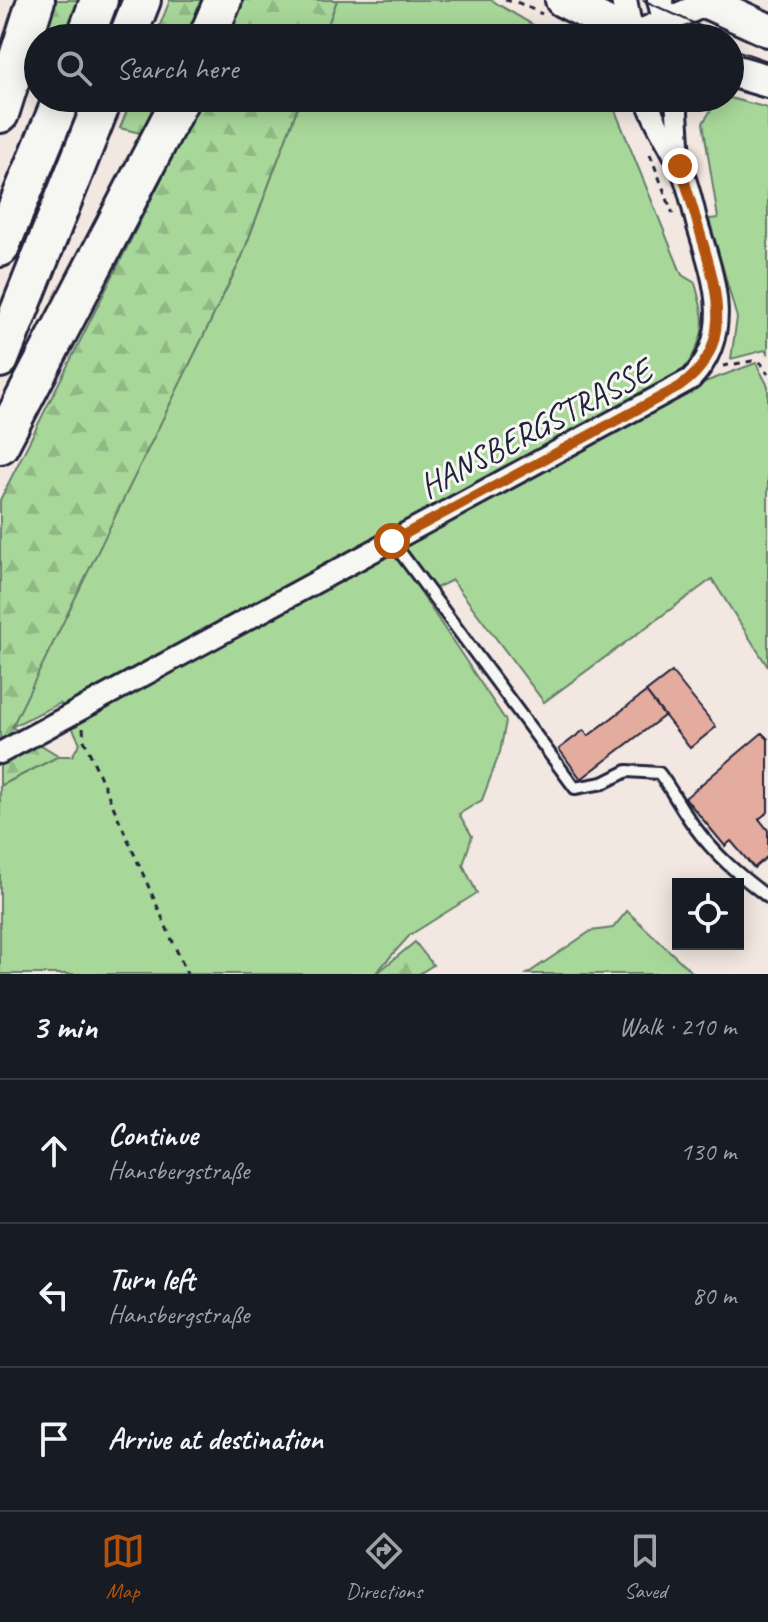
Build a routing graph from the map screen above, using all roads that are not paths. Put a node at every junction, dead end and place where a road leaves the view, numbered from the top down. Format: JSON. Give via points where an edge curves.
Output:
{"nodes":[{"id":1,"x":36,"y":0,"type":"edge"},
{"id":2,"x":99,"y":0,"type":"edge"},
{"id":3,"x":142,"y":0,"type":"edge"},
{"id":4,"x":223,"y":0,"type":"edge"},
{"id":5,"x":562,"y":0,"type":"edge"},
{"id":6,"x":624,"y":0,"type":"edge"},
{"id":7,"x":704,"y":2,"type":"edge"},
{"id":8,"x":665,"y":20,"type":"edge"},
{"id":9,"x":28,"y":24,"type":"edge"},
{"id":10,"x":90,"y":24,"type":"edge"},
{"id":11,"x":133,"y":24,"type":"edge"},
{"id":12,"x":213,"y":24,"type":"edge"},
{"id":13,"x":608,"y":24,"type":"edge"},
{"id":14,"x":630,"y":24,"type":"edge"},
{"id":15,"x":768,"y":30,"type":"edge"},
{"id":16,"x":24,"y":38,"type":"edge"},
{"id":17,"x":744,"y":74,"type":"edge"},
{"id":18,"x":768,"y":81,"type":"edge"},
{"id":19,"x":56,"y":112,"type":"edge"},
{"id":20,"x":98,"y":112,"type":"edge"},
{"id":21,"x":174,"y":112,"type":"edge"},
{"id":22,"x":651,"y":112,"type":"edge"},
{"id":23,"x":677,"y":112,"type":"edge"},
{"id":24,"x":0,"y":114,"type":"edge"},
{"id":25,"x":680,"y":166,"type":"junction"},
{"id":26,"x":0,"y":248,"type":"edge"},
{"id":27,"x":0,"y":359,"type":"edge"},
{"id":28,"x":0,"y":445,"type":"edge"},
{"id":29,"x":392,"y":541,"type":"junction"},
{"id":30,"x":0,"y":753,"type":"edge"},
{"id":31,"x":768,"y":897,"type":"edge"}],
"edges":[{"from":1,"to":9,"type":"highway"},
{"from":2,"to":10,"type":"highway"},
{"from":3,"to":11,"type":"highway"},
{"from":4,"to":12,"type":"highway"},
{"from":5,"to":13,"type":"main road"},
{"from":6,"to":14,"type":"street"},
{"from":7,"to":8,"type":"street"},
{"from":7,"to":15,"type":"main road"},
{"from":16,"to":24,"type":"highway"},
{"from":17,"to":18,"type":"main road"},
{"from":19,"to":26,"type":"highway"},
{"from":20,"to":27,"type":"highway"},
{"from":21,"to":28,"type":"highway"},
{"from":22,"to":25,"type":"street","name":"HANSBERGSTRASSE"},
{"from":23,"to":25,"type":"street","name":"HANSBERGSTRASSE"},
{"from":25,"to":29,"type":"street","name":"HANSBERGSTRASSE","via":[[717,294],[716,333],[700,369],[679,387]]},
{"from":29,"to":30,"type":"street","name":"HANSBERGSTRASSE"},
{"from":29,"to":31,"type":"lane","via":[[575,788],[627,771],[659,773],[731,869]]}]}
